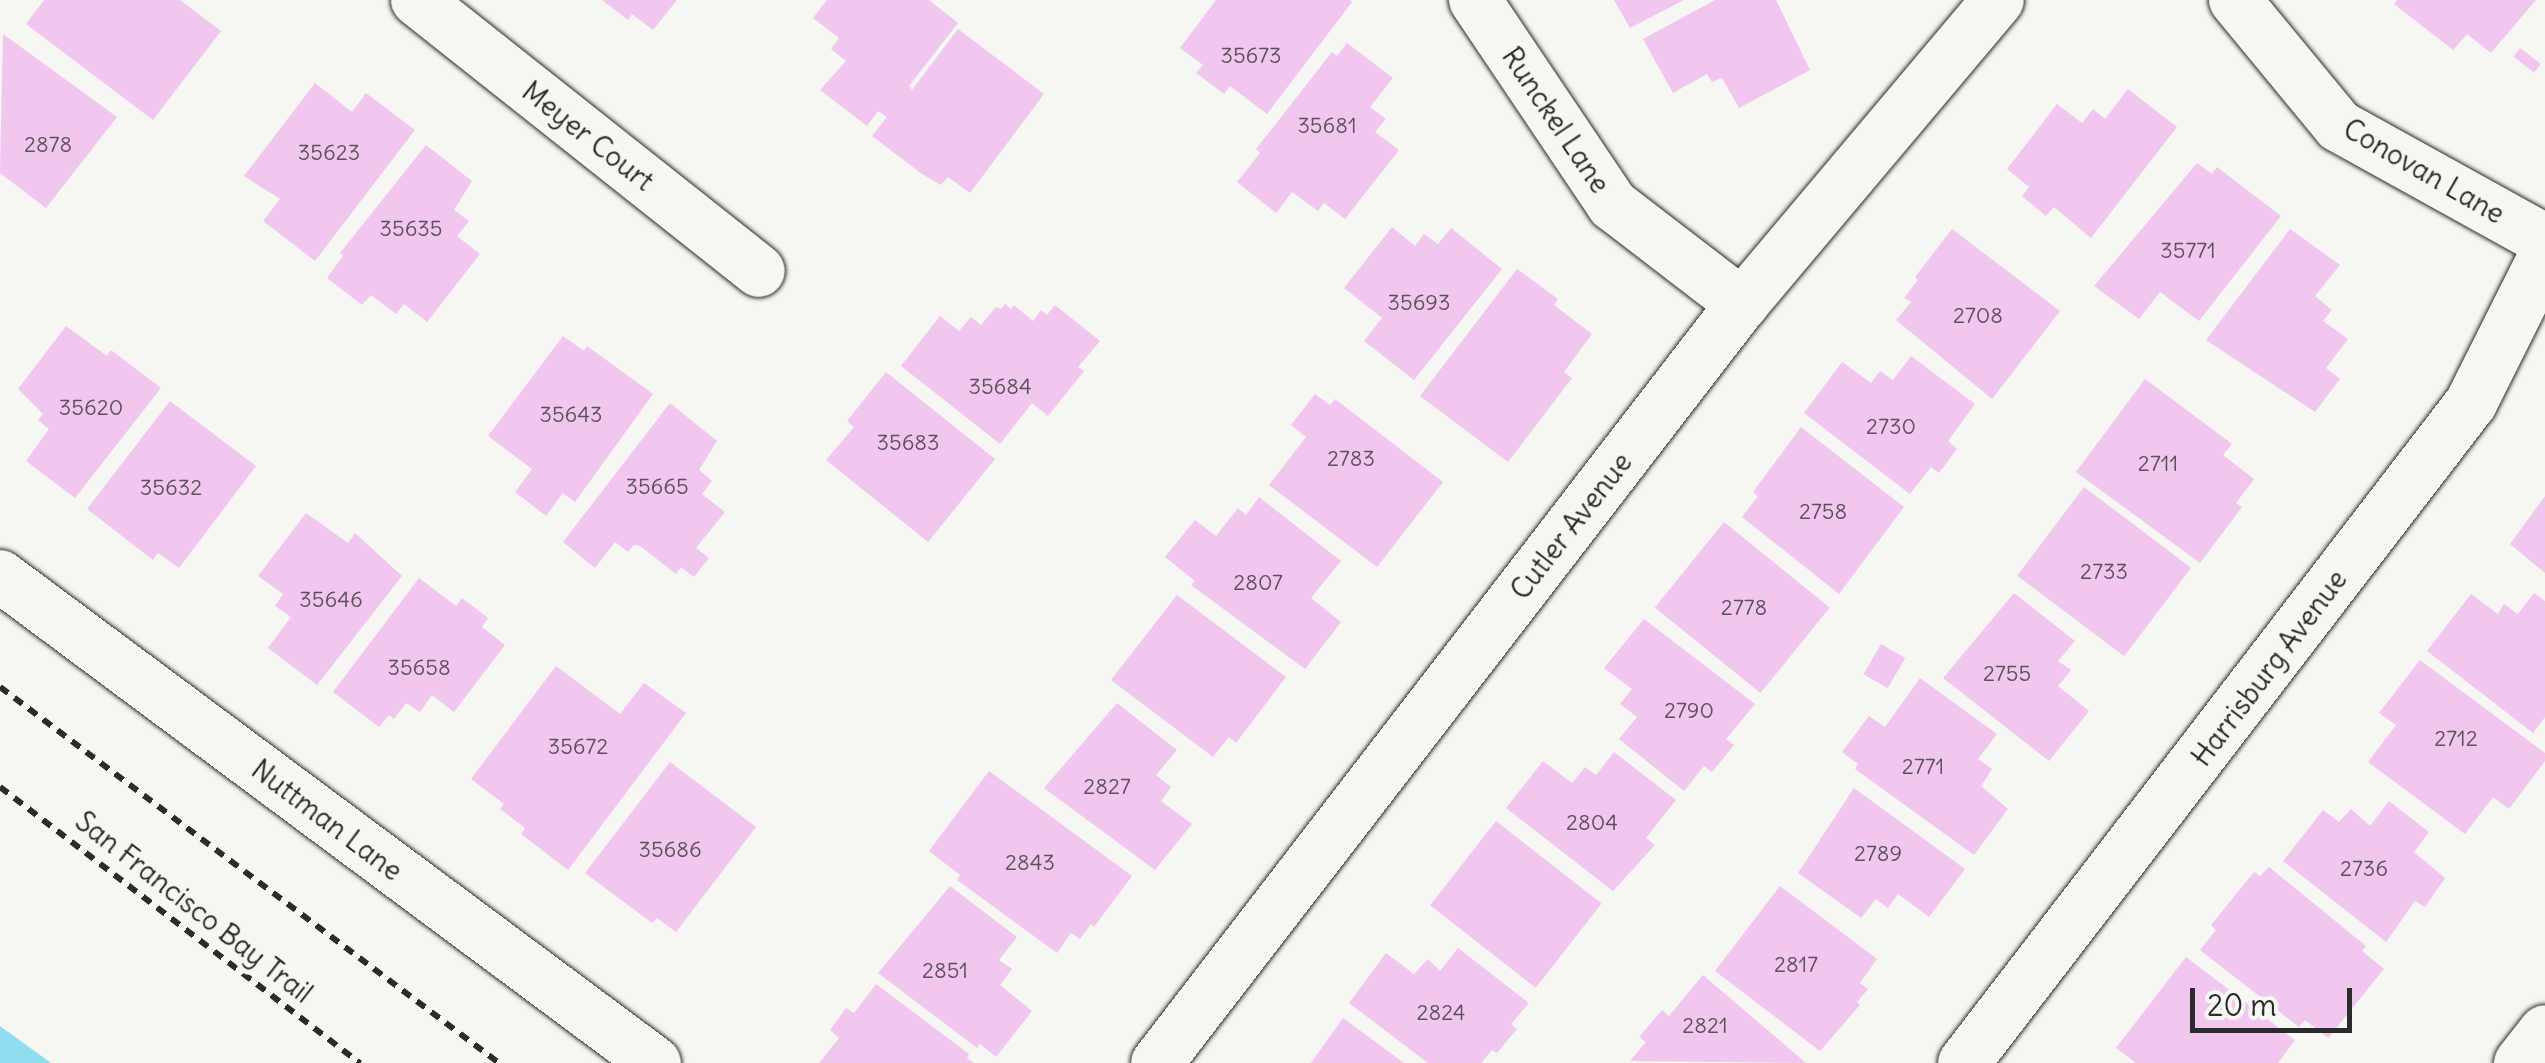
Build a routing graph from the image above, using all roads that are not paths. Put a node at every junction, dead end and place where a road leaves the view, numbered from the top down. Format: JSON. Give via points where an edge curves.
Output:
{"nodes":[{"id":1,"x":417,"y":0,"type":"edge"},
{"id":2,"x":1475,"y":0,"type":"edge"},
{"id":3,"x":1998,"y":0,"type":"edge"},
{"id":4,"x":2235,"y":0,"type":"edge"},
{"id":5,"x":2545,"y":240,"type":"edge"},
{"id":6,"x":2545,"y":255,"type":"edge"},
{"id":7,"x":759,"y":271,"type":"dead end"},
{"id":8,"x":1742,"y":304,"type":"junction"},
{"id":9,"x":0,"y":576,"type":"edge"},
{"id":10,"x":2545,"y":1032,"type":"edge"},
{"id":11,"x":655,"y":1063,"type":"edge"},
{"id":12,"x":1157,"y":1063,"type":"edge"},
{"id":13,"x":1964,"y":1063,"type":"edge"},
{"id":14,"x":2521,"y":1063,"type":"edge"}],
"edges":[{"from":1,"to":7,"type":"street","name":"Meyer Court"},
{"from":2,"to":8,"type":"street","name":"Runckel Lane","via":[[1613,205]]},
{"from":3,"to":8,"type":"street","name":"Cutler Avenue"},
{"from":4,"to":5,"type":"street","name":"Conovan Lane","via":[[2340,126]]},
{"from":6,"to":13,"type":"street","name":"Harrisburg Avenue","via":[[2471,404]]},
{"from":8,"to":12,"type":"street","name":"Cutler Avenue"},
{"from":9,"to":11,"type":"street","name":"Nuttman Lane"},
{"from":10,"to":14,"type":"street"}]}
